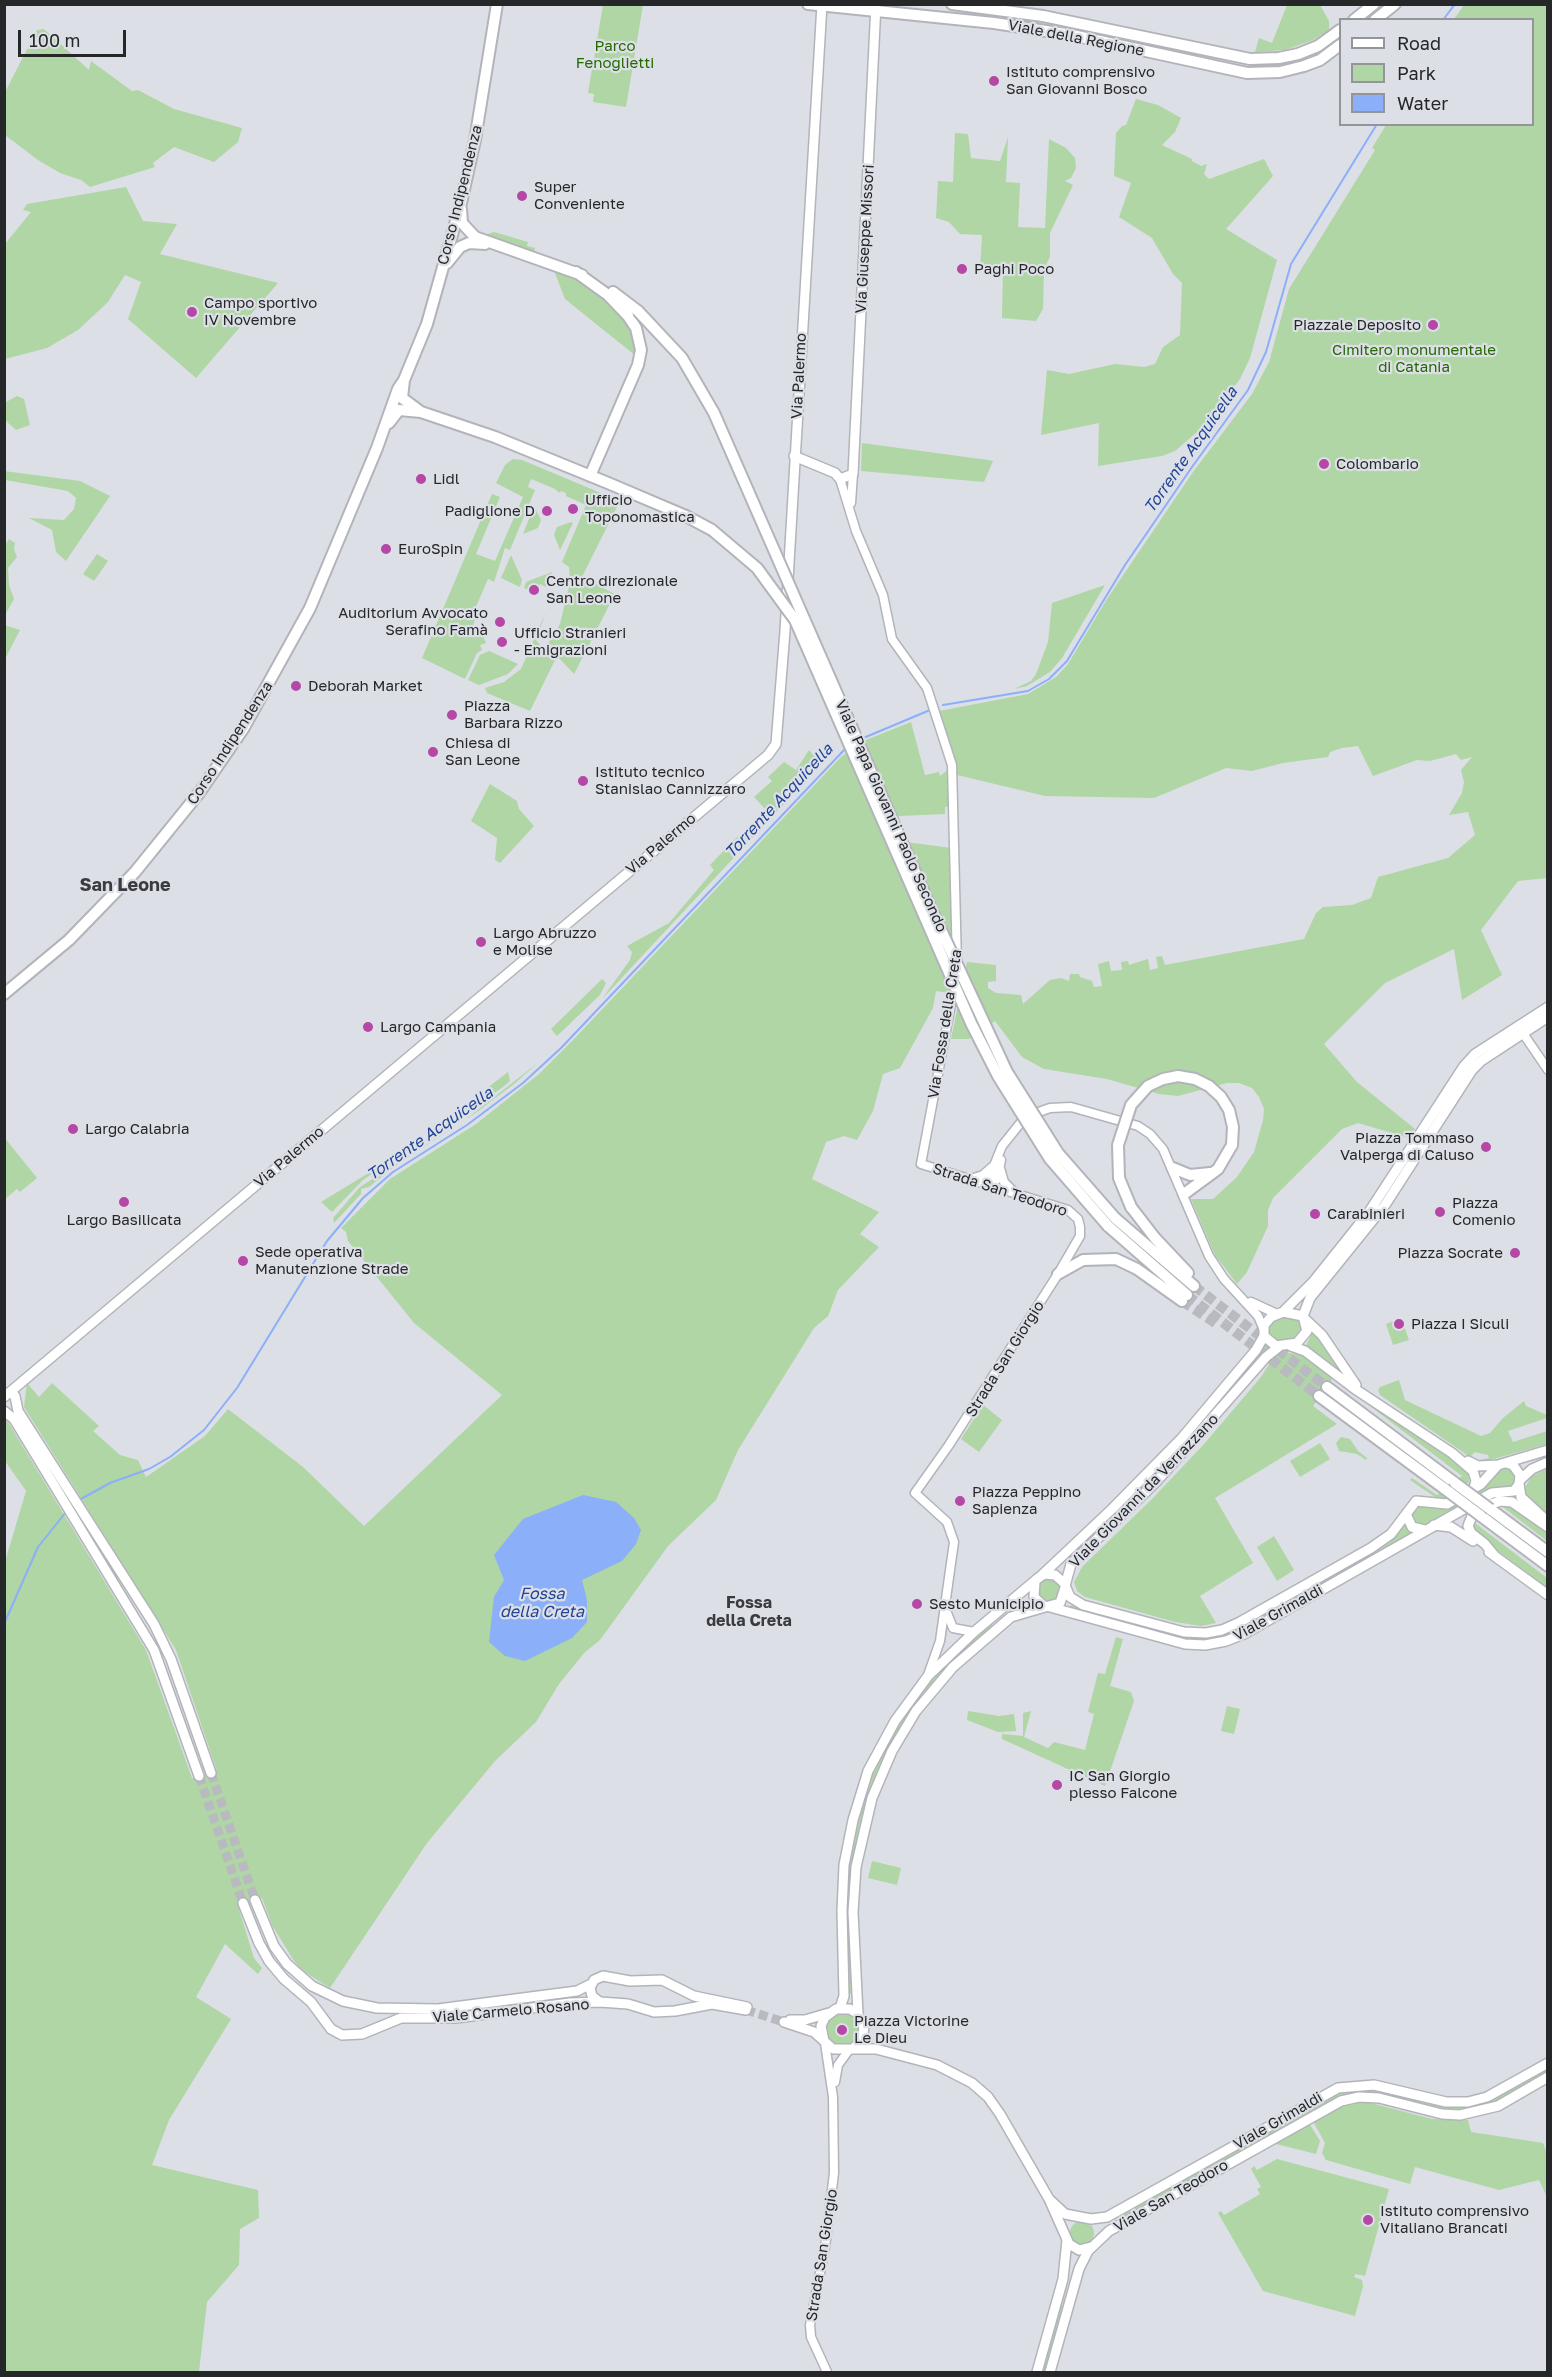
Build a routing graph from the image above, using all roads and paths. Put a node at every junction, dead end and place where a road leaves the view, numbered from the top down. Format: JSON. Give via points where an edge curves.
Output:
{"nodes":[{"id":1,"x":496,"y":4,"type":"edge"},
{"id":2,"x":808,"y":4,"type":"edge"},
{"id":3,"x":952,"y":4,"type":"edge"},
{"id":4,"x":1374,"y":4,"type":"edge"},
{"id":5,"x":1395,"y":4,"type":"edge"},
{"id":6,"x":822,"y":5,"type":"edge"},
{"id":7,"x":876,"y":7,"type":"edge"},
{"id":8,"x":1356,"y":18,"type":"edge"},
{"id":9,"x":1378,"y":18,"type":"edge"},
{"id":10,"x":1339,"y":31,"type":"edge"},
{"id":11,"x":1339,"y":46,"type":"edge"},
{"id":12,"x":461,"y":203,"type":"junction"},
{"id":13,"x":500,"y":246,"type":"junction"},
{"id":14,"x":576,"y":272,"type":"junction"},
{"id":15,"x":441,"y":276,"type":"junction"},
{"id":16,"x":404,"y":380,"type":"junction"},
{"id":17,"x":421,"y":412,"type":"junction"},
{"id":18,"x":380,"y":439,"type":"junction"},
{"id":19,"x":794,"y":456,"type":"junction"},
{"id":20,"x":853,"y":474,"type":"junction"},
{"id":21,"x":590,"y":476,"type":"junction"},
{"id":22,"x":840,"y":479,"type":"junction"},
{"id":23,"x":850,"y":510,"type":"junction"},
{"id":24,"x":4,"y":994,"type":"edge"},
{"id":25,"x":1548,"y":1006,"type":"edge"},
{"id":26,"x":1548,"y":1017,"type":"edge"},
{"id":27,"x":1520,"y":1029,"type":"junction"},
{"id":28,"x":1478,"y":1058,"type":"junction"},
{"id":29,"x":1548,"y":1070,"type":"edge"},
{"id":30,"x":921,"y":1164,"type":"joint"},
{"id":31,"x":997,"y":1164,"type":"junction"},
{"id":32,"x":1173,"y":1168,"type":"junction"},
{"id":33,"x":1213,"y":1173,"type":"junction"},
{"id":34,"x":968,"y":1180,"type":"junction"},
{"id":35,"x":990,"y":1187,"type":"junction"},
{"id":36,"x":1184,"y":1194,"type":"junction"},
{"id":37,"x":1016,"y":1195,"type":"junction"},
{"id":38,"x":1077,"y":1219,"type":"joint"},
{"id":39,"x":1112,"y":1222,"type":"junction"},
{"id":40,"x":1058,"y":1274,"type":"junction"},
{"id":41,"x":1233,"y":1290,"type":"junction"},
{"id":42,"x":1190,"y":1291,"type":"junction"},
{"id":43,"x":1280,"y":1313,"type":"junction"},
{"id":44,"x":1304,"y":1318,"type":"junction"},
{"id":45,"x":1264,"y":1333,"type":"junction"},
{"id":46,"x":1280,"y":1346,"type":"junction"},
{"id":47,"x":1291,"y":1346,"type":"junction"},
{"id":48,"x":23,"y":1381,"type":"junction"},
{"id":49,"x":1327,"y":1387,"type":"tunnel mouth"},
{"id":50,"x":1364,"y":1393,"type":"junction"},
{"id":51,"x":7,"y":1394,"type":"edge"},
{"id":52,"x":1319,"y":1396,"type":"tunnel mouth"},
{"id":53,"x":4,"y":1411,"type":"edge"},
{"id":54,"x":24,"y":1418,"type":"junction"},
{"id":55,"x":1548,"y":1450,"type":"edge"},
{"id":56,"x":1452,"y":1453,"type":"junction"},
{"id":57,"x":1548,"y":1462,"type":"edge"},
{"id":58,"x":1502,"y":1464,"type":"junction"},
{"id":59,"x":1519,"y":1482,"type":"junction"},
{"id":60,"x":1474,"y":1488,"type":"junction"},
{"id":61,"x":64,"y":1491,"type":"junction"},
{"id":62,"x":1406,"y":1514,"type":"junction"},
{"id":63,"x":79,"y":1516,"type":"junction"},
{"id":64,"x":1548,"y":1521,"type":"edge"},
{"id":65,"x":1548,"y":1527,"type":"edge"},
{"id":66,"x":1429,"y":1528,"type":"junction"},
{"id":67,"x":1548,"y":1552,"type":"edge"},
{"id":68,"x":1494,"y":1555,"type":"junction"},
{"id":69,"x":1548,"y":1566,"type":"edge"},
{"id":70,"x":1039,"y":1577,"type":"junction"},
{"id":71,"x":1065,"y":1587,"type":"junction"},
{"id":72,"x":1548,"y":1595,"type":"edge"},
{"id":73,"x":947,"y":1600,"type":"junction"},
{"id":74,"x":1047,"y":1607,"type":"junction"},
{"id":75,"x":974,"y":1632,"type":"junction"},
{"id":76,"x":928,"y":1676,"type":"junction"},
{"id":77,"x":211,"y":1773,"type":"tunnel mouth"},
{"id":78,"x":200,"y":1776,"type":"tunnel mouth"},
{"id":79,"x":255,"y":1900,"type":"tunnel mouth"},
{"id":80,"x":243,"y":1904,"type":"tunnel mouth"},
{"id":81,"x":591,"y":1984,"type":"junction"},
{"id":82,"x":681,"y":1989,"type":"junction"},
{"id":83,"x":600,"y":2002,"type":"junction"},
{"id":84,"x":840,"y":2008,"type":"junction"},
{"id":85,"x":678,"y":2010,"type":"junction"},
{"id":86,"x":829,"y":2013,"type":"junction"},
{"id":87,"x":858,"y":2014,"type":"junction"},
{"id":88,"x":825,"y":2042,"type":"junction"},
{"id":89,"x":864,"y":2044,"type":"junction"},
{"id":90,"x":851,"y":2049,"type":"junction"},
{"id":91,"x":1548,"y":2063,"type":"edge"},
{"id":92,"x":1548,"y":2077,"type":"edge"},
{"id":93,"x":833,"y":2097,"type":"junction"},
{"id":94,"x":1049,"y":2199,"type":"junction"},
{"id":95,"x":1084,"y":2218,"type":"junction"},
{"id":96,"x":1066,"y":2237,"type":"junction"},
{"id":97,"x":1094,"y":2244,"type":"junction"},
{"id":98,"x":827,"y":2373,"type":"edge"},
{"id":99,"x":1037,"y":2373,"type":"edge"},
{"id":100,"x":1050,"y":2373,"type":"edge"}],
"edges":[{"from":1,"to":12,"type":"main road","name":"Corso Indipendenza"},
{"from":2,"to":6,"type":"main road","name":"Viale della Regione"},
{"from":3,"to":10,"type":"main road","via":[[1043,16],[1258,60],[1306,51]]},
{"from":4,"to":8,"type":"main road"},
{"from":5,"to":9,"type":"main road"},
{"from":6,"to":7,"type":"main road","name":"Viale della Regione"},
{"from":6,"to":19,"type":"main road","name":"Via Palermo"},
{"from":7,"to":11,"type":"main road","name":"Viale della Regione","via":[[1072,35],[1247,73],[1280,72],[1304,66]]},
{"from":7,"to":20,"type":"main road","name":"Via Giuseppe Missori"},
{"from":12,"to":13,"type":"main road","via":[[465,230]]},
{"from":12,"to":15,"type":"main road","name":"Corso Indipendenza"},
{"from":13,"to":14,"type":"main road"},
{"from":13,"to":15,"type":"main road","via":[[473,243],[460,247],[452,253]]},
{"from":14,"to":21,"type":"main road","via":[[608,295],[628,316],[640,339],[638,365]]},
{"from":14,"to":39,"type":"main road","name":"Viale Papa Giovanni Paolo Secondo","bridge":true,"via":[[638,311],[682,358],[714,413],[933,915],[1007,1072],[1058,1153]]},
{"from":15,"to":16,"type":"main road","name":"Corso Indipendenza"},
{"from":16,"to":17,"type":"main road","via":[[404,401]]},
{"from":16,"to":18,"type":"main road","name":"Corso Indipendenza"},
{"from":17,"to":18,"type":"main road","via":[[396,412]]},
{"from":17,"to":21,"type":"main road"},
{"from":18,"to":24,"type":"main road","name":"Corso Indipendenza","via":[[310,608],[273,680],[226,754],[170,832],[128,880],[69,940]]},
{"from":19,"to":22,"type":"main road","via":[[835,473]]},
{"from":19,"to":48,"type":"main road","name":"Via Palermo","via":[[778,737],[772,749]]},
{"from":20,"to":22,"type":"main road"},
{"from":20,"to":23,"type":"street"},
{"from":21,"to":39,"type":"main road","name":"Viale Papa Giovanni Paolo Secondo","bridge":true,"via":[[712,530],[757,568],[795,620],[971,1023],[998,1076],[1050,1159]]},
{"from":22,"to":23,"type":"street","name":"Via Fossa della Creta"},
{"from":23,"to":30,"type":"street","name":"Via Fossa della Creta","via":[[883,595],[892,639],[927,688],[954,771],[958,957]]},
{"from":25,"to":27,"type":"main road"},
{"from":26,"to":27,"type":"main road"},
{"from":27,"to":28,"type":"main road"},
{"from":27,"to":29,"type":"street"},
{"from":28,"to":43,"type":"main road","via":[[1458,1074],[1370,1212],[1313,1282]]},
{"from":28,"to":44,"type":"main road","via":[[1380,1211],[1310,1298]]},
{"from":30,"to":34,"type":"street","name":"Strada San Teodoro"},
{"from":31,"to":32,"type":"street","via":[[1012,1131],[1032,1114],[1061,1107],[1080,1108],[1133,1124],[1158,1142]]},
{"from":31,"to":34,"type":"street"},
{"from":31,"to":35,"type":"street","via":[[997,1179]]},
{"from":31,"to":37,"type":"street","via":[[1004,1182]]},
{"from":32,"to":33,"type":"main road","via":[[1190,1175]]},
{"from":32,"to":36,"type":"street"},
{"from":33,"to":36,"type":"main road"},
{"from":33,"to":42,"type":"main road","bridge":true,"via":[[1232,1145],[1233,1126],[1221,1097],[1195,1079],[1178,1076],[1148,1086],[1131,1105],[1118,1146],[1119,1178],[1131,1207],[1168,1253]]},
{"from":34,"to":35,"type":"street","name":"Strada San Teodoro"},
{"from":35,"to":37,"type":"street","name":"Strada San Teodoro"},
{"from":36,"to":41,"type":"street","via":[[1209,1256]]},
{"from":37,"to":38,"type":"street","name":"Strada San Teodoro","via":[[1068,1210]]},
{"from":38,"to":40,"type":"street","name":"Strada San Giorgio","via":[[1080,1236]]},
{"from":39,"to":42,"type":"main road","name":"Viale Papa Giovanni Paolo Secondo"},
{"from":40,"to":42,"type":"main road","via":[[1083,1260],[1116,1258]]},
{"from":40,"to":73,"type":"street","name":"Strada San Giorgio","via":[[962,1427],[915,1493],[946,1522],[953,1537]]},
{"from":41,"to":43,"type":"street","via":[[1259,1308]]},
{"from":41,"to":45,"type":"street","via":[[1258,1316]]},
{"from":43,"to":44,"type":"main road"},
{"from":43,"to":45,"type":"main road","via":[[1267,1320]]},
{"from":44,"to":47,"type":"main road","via":[[1305,1335]]},
{"from":44,"to":50,"type":"main road","via":[[1322,1335]]},
{"from":45,"to":46,"type":"main road","via":[[1273,1345]]},
{"from":45,"to":70,"type":"main road","via":[[1256,1350],[1165,1455]]},
{"from":46,"to":47,"type":"main road"},
{"from":46,"to":71,"type":"main road","name":"Viale Giovanni da Verrazzano","via":[[1156,1482],[1071,1564]]},
{"from":47,"to":50,"type":"main road"},
{"from":48,"to":51,"type":"main road","name":"Via Palermo"},
{"from":48,"to":54,"type":"main road","via":[[19,1399]]},
{"from":49,"to":67,"type":"main road","bridge":true},
{"from":50,"to":56,"type":"main road"},
{"from":51,"to":54,"type":"main road","via":[[15,1396]]},
{"from":52,"to":69,"type":"main road","bridge":true},
{"from":53,"to":61,"type":"main road","via":[[14,1419]]},
{"from":54,"to":61,"type":"main road"},
{"from":55,"to":58,"type":"main road"},
{"from":56,"to":58,"type":"main road","via":[[1478,1466]]},
{"from":56,"to":60,"type":"main road","via":[[1473,1471]]},
{"from":57,"to":59,"type":"main road","name":"Viale Grimaldi","via":[[1532,1469]]},
{"from":58,"to":59,"type":"main road","via":[[1513,1465]]},
{"from":58,"to":60,"type":"main road"},
{"from":59,"to":64,"type":"main road","via":[[1521,1497]]},
{"from":59,"to":66,"type":"main road","name":"Viale Grimaldi","via":[[1514,1491],[1492,1493]]},
{"from":60,"to":62,"type":"main road","via":[[1447,1504],[1416,1501]]},
{"from":61,"to":63,"type":"main road"},
{"from":62,"to":66,"type":"main road","via":[[1412,1527]]},
{"from":62,"to":71,"type":"main road","name":"Viale Giovanni da Verrazzano","via":[[1391,1534],[1371,1548],[1240,1623],[1214,1632],[1184,1632],[1083,1605],[1070,1597]]},
{"from":63,"to":77,"type":"main road","via":[[165,1646]]},
{"from":63,"to":78,"type":"main road","via":[[154,1650]]},
{"from":65,"to":68,"type":"main road","via":[[1512,1502],[1500,1501],[1484,1507],[1467,1526]]},
{"from":66,"to":68,"type":"main road","via":[[1457,1529]]},
{"from":66,"to":74,"type":"main road","name":"Viale Grimaldi","via":[[1244,1634],[1215,1644],[1176,1642]]},
{"from":68,"to":72,"type":"main road"},
{"from":70,"to":71,"type":"main road","via":[[1055,1575]]},
{"from":70,"to":74,"type":"main road","via":[[1032,1587],[1034,1597]]},
{"from":70,"to":75,"type":"main road"},
{"from":71,"to":74,"type":"main road","via":[[1063,1599]]},
{"from":73,"to":75,"type":"street","via":[[948,1619],[953,1628]]},
{"from":73,"to":76,"type":"street","via":[[940,1641]]},
{"from":74,"to":87,"type":"main road","via":[[1011,1617],[953,1667],[916,1711],[888,1759],[864,1823],[856,1867]]},
{"from":75,"to":76,"type":"main road"},
{"from":76,"to":84,"type":"main road","via":[[880,1747],[852,1820],[842,1888],[844,1996]]},
{"from":79,"to":81,"type":"main road","name":"Viale Carmelo Rosano","via":[[274,1946],[287,1965],[312,1986],[343,2001],[377,2008],[438,2009],[577,1991]]},
{"from":80,"to":83,"type":"main road","name":"Viale Carmelo Rosano","via":[[269,1961],[311,2002],[331,2029],[342,2035],[362,2034],[401,2018],[456,2018]]},
{"from":81,"to":82,"type":"main road","name":"Viale Carmelo Rosano","via":[[603,1976],[623,1981],[662,1980]]},
{"from":81,"to":83,"type":"main road","via":[[591,1994]]},
{"from":82,"to":85,"type":"main road","via":[[684,1999]]},
{"from":82,"to":85,"type":"main road","via":[[746,2009],[712,2004]]},
{"from":83,"to":85,"type":"main road","name":"Viale Carmelo Rosano","via":[[659,2012]]},
{"from":84,"to":86,"type":"main road"},
{"from":84,"to":87,"type":"main road"},
{"from":86,"to":88,"type":"main road","via":[[821,2026]]},
{"from":86,"to":88,"type":"main road","via":[[805,2020],[784,2020],[814,2032]]},
{"from":87,"to":89,"type":"main road","via":[[864,2027]]},
{"from":88,"to":90,"type":"main road","via":[[839,2051]]},
{"from":88,"to":93,"type":"street"},
{"from":89,"to":90,"type":"main road"},
{"from":89,"to":94,"type":"main road","via":[[937,2066],[980,2090],[1000,2114]]},
{"from":90,"to":93,"type":"street","via":[[838,2065]]},
{"from":91,"to":95,"type":"main road","name":"Viale Grimaldi","via":[[1487,2097],[1468,2102],[1446,2102],[1374,2085],[1338,2088],[1113,2215]]},
{"from":92,"to":97,"type":"main road","name":"Viale San Teodoro","via":[[1498,2106],[1460,2115],[1379,2098],[1341,2101],[1109,2231]]},
{"from":93,"to":98,"type":"street","name":"Strada San Giorgio","via":[[831,2199],[810,2317],[811,2337]]},
{"from":94,"to":95,"type":"main road","via":[[1061,2212]]},
{"from":94,"to":96,"type":"main road"},
{"from":95,"to":96,"type":"main road","via":[[1069,2224]]},
{"from":95,"to":97,"type":"main road","via":[[1096,2228]]},
{"from":96,"to":97,"type":"main road","via":[[1077,2250]]},
{"from":96,"to":99,"type":"main road","via":[[1063,2279]]},
{"from":97,"to":100,"type":"main road","name":"Viale San Teodoro","via":[[1076,2277]]}]}
